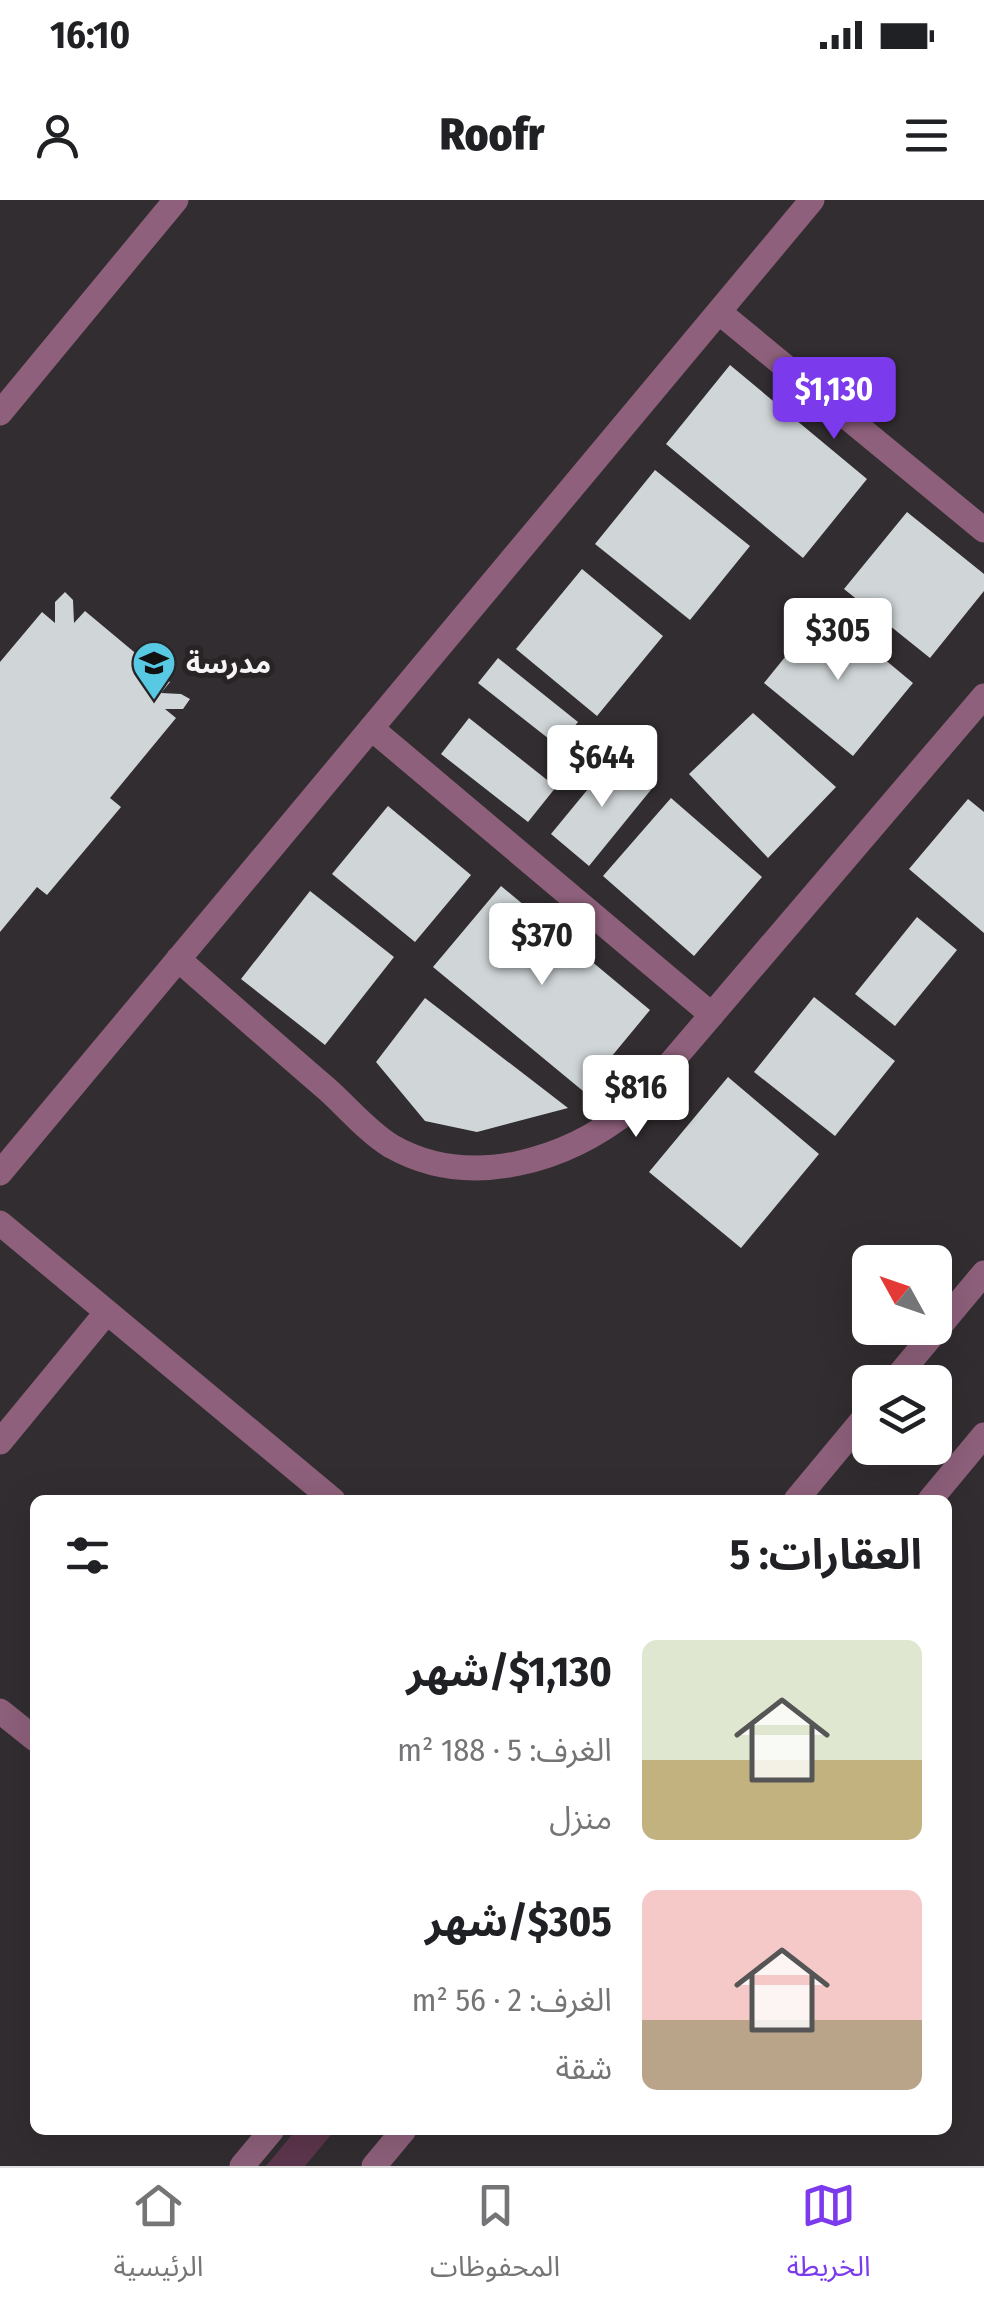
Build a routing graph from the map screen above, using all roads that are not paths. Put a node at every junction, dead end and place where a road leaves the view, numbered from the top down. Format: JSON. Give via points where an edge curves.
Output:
{"nodes":[{"id":1,"x":176,"y":200,"type":"edge"},
{"id":2,"x":812,"y":200,"type":"edge"},
{"id":3,"x":718,"y":312,"type":"junction"},
{"id":4,"x":0,"y":413,"type":"edge"},
{"id":5,"x":984,"y":530,"type":"edge"},
{"id":6,"x":984,"y":696,"type":"edge"},
{"id":7,"x":371,"y":728,"type":"junction"},
{"id":8,"x":178,"y":959,"type":"junction"},
{"id":9,"x":712,"y":1015,"type":"junction"},
{"id":10,"x":0,"y":1173,"type":"edge"},
{"id":11,"x":0,"y":1223,"type":"edge"},
{"id":12,"x":984,"y":1274,"type":"edge"},
{"id":13,"x":106,"y":1312,"type":"junction"},
{"id":14,"x":907,"y":1365,"type":"edge"},
{"id":15,"x":852,"y":1432,"type":"edge"},
{"id":16,"x":984,"y":1435,"type":"edge"},
{"id":17,"x":0,"y":1442,"type":"edge"},
{"id":18,"x":327,"y":1495,"type":"edge"},
{"id":19,"x":800,"y":1495,"type":"edge"},
{"id":20,"x":934,"y":1495,"type":"edge"},
{"id":21,"x":0,"y":1710,"type":"edge"},
{"id":22,"x":30,"y":1736,"type":"edge"},
{"id":23,"x":268,"y":2135,"type":"edge"},
{"id":24,"x":400,"y":2135,"type":"edge"},
{"id":25,"x":242,"y":2166,"type":"edge"},
{"id":26,"x":374,"y":2166,"type":"edge"}],
"edges":[{"from":1,"to":4,"type":"street"},
{"from":2,"to":3,"type":"street"},
{"from":3,"to":5,"type":"street"},
{"from":3,"to":7,"type":"street"},
{"from":6,"to":9,"type":"street"},
{"from":7,"to":8,"type":"street"},
{"from":7,"to":9,"type":"street"},
{"from":8,"to":9,"type":"street","via":[[390,1145],[461,1166],[536,1161],[587,1140],[632,1108]]},
{"from":8,"to":10,"type":"street"},
{"from":11,"to":13,"type":"street"},
{"from":12,"to":14,"type":"street"},
{"from":13,"to":17,"type":"street"},
{"from":13,"to":18,"type":"street"},
{"from":15,"to":19,"type":"street"},
{"from":16,"to":20,"type":"street"},
{"from":21,"to":22,"type":"street"},
{"from":23,"to":25,"type":"street"},
{"from":24,"to":26,"type":"street"}]}
